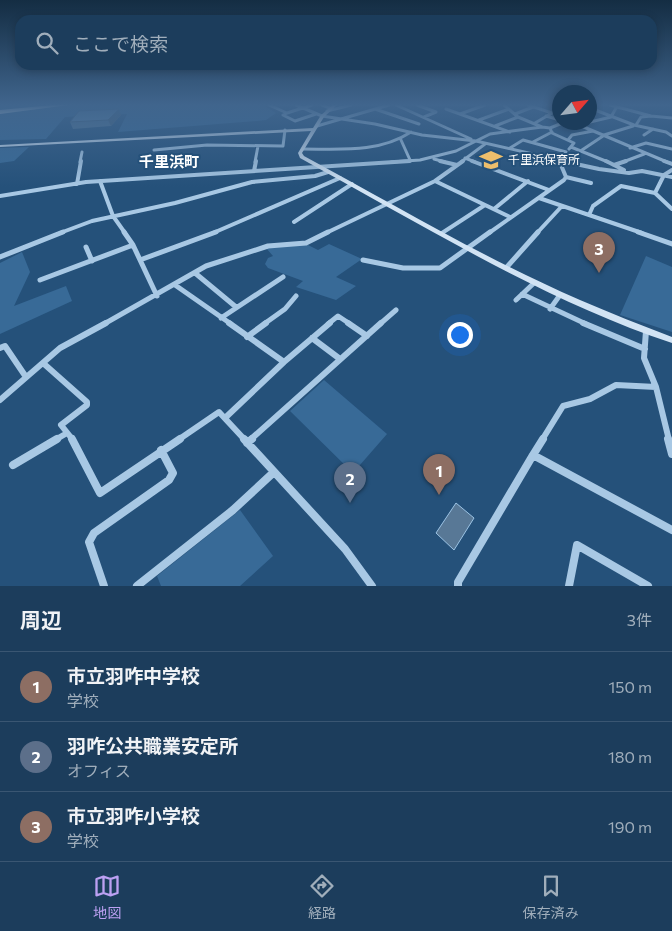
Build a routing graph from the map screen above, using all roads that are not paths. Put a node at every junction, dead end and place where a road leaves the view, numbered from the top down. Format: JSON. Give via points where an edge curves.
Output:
{"nodes":[{"id":1,"x":244,"y":132,"type":"edge"},
{"id":2,"x":286,"y":132,"type":"edge"},
{"id":3,"x":313,"y":132,"type":"edge"},
{"id":4,"x":411,"y":132,"type":"edge"},
{"id":5,"x":414,"y":132,"type":"edge"},
{"id":6,"x":457,"y":132,"type":"edge"},
{"id":7,"x":508,"y":132,"type":"edge"},
{"id":8,"x":546,"y":132,"type":"edge"},
{"id":9,"x":555,"y":132,"type":"edge"},
{"id":10,"x":586,"y":132,"type":"edge"},
{"id":11,"x":597,"y":132,"type":"edge"},
{"id":12,"x":612,"y":132,"type":"edge"},
{"id":13,"x":648,"y":132,"type":"edge"},
{"id":14,"x":604,"y":135,"type":"junction"},
{"id":15,"x":644,"y":135,"type":"dead end"},
{"id":16,"x":401,"y":140,"type":"junction"},
{"id":17,"x":568,"y":140,"type":"junction"},
{"id":18,"x":476,"y":141,"type":"junction"},
{"id":19,"x":533,"y":142,"type":"junction"},
{"id":20,"x":485,"y":144,"type":"junction"},
{"id":21,"x":0,"y":146,"type":"edge"},
{"id":22,"x":258,"y":146,"type":"junction"},
{"id":23,"x":571,"y":147,"type":"junction"},
{"id":24,"x":510,"y":148,"type":"junction"},
{"id":25,"x":630,"y":148,"type":"junction"},
{"id":26,"x":672,"y":148,"type":"edge"},
{"id":27,"x":303,"y":149,"type":"junction"},
{"id":28,"x":154,"y":150,"type":"dead end"},
{"id":29,"x":582,"y":150,"type":"junction"},
{"id":30,"x":82,"y":152,"type":"dead end"},
{"id":31,"x":566,"y":152,"type":"junction"},
{"id":32,"x":645,"y":154,"type":"junction"},
{"id":33,"x":465,"y":158,"type":"junction"},
{"id":34,"x":431,"y":159,"type":"junction"},
{"id":35,"x":560,"y":159,"type":"junction"},
{"id":36,"x":410,"y":160,"type":"junction"},
{"id":37,"x":566,"y":160,"type":"junction"},
{"id":38,"x":672,"y":164,"type":"edge"},
{"id":39,"x":320,"y":166,"type":"junction"},
{"id":40,"x":457,"y":166,"type":"junction"},
{"id":41,"x":614,"y":166,"type":"junction"},
{"id":42,"x":672,"y":170,"type":"edge"},
{"id":43,"x":254,"y":171,"type":"junction"},
{"id":44,"x":328,"y":172,"type":"junction"},
{"id":45,"x":629,"y":173,"type":"junction"},
{"id":46,"x":664,"y":175,"type":"junction"},
{"id":47,"x":566,"y":177,"type":"junction"},
{"id":48,"x":672,"y":177,"type":"edge"},
{"id":49,"x":340,"y":178,"type":"junction"},
{"id":50,"x":100,"y":181,"type":"junction"},
{"id":51,"x":435,"y":181,"type":"junction"},
{"id":52,"x":528,"y":181,"type":"junction"},
{"id":53,"x":591,"y":183,"type":"dead end"},
{"id":54,"x":77,"y":184,"type":"junction"},
{"id":55,"x":352,"y":184,"type":"junction"},
{"id":56,"x":550,"y":190,"type":"junction"},
{"id":57,"x":655,"y":193,"type":"junction"},
{"id":58,"x":0,"y":196,"type":"edge"},
{"id":59,"x":539,"y":198,"type":"junction"},
{"id":60,"x":387,"y":204,"type":"junction"},
{"id":61,"x":486,"y":204,"type":"junction"},
{"id":62,"x":562,"y":206,"type":"junction"},
{"id":63,"x":494,"y":209,"type":"junction"},
{"id":64,"x":672,"y":209,"type":"edge"},
{"id":65,"x":589,"y":215,"type":"junction"},
{"id":66,"x":113,"y":216,"type":"junction"},
{"id":67,"x":510,"y":217,"type":"junction"},
{"id":68,"x":294,"y":222,"type":"dead end"},
{"id":69,"x":442,"y":233,"type":"junction"},
{"id":70,"x":672,"y":244,"type":"edge"},
{"id":71,"x":134,"y":245,"type":"junction"},
{"id":72,"x":86,"y":247,"type":"dead end"},
{"id":73,"x":468,"y":247,"type":"junction"},
{"id":74,"x":0,"y":257,"type":"edge"},
{"id":75,"x":92,"y":260,"type":"junction"},
{"id":76,"x":140,"y":260,"type":"junction"},
{"id":77,"x":363,"y":260,"type":"dead end"},
{"id":78,"x":506,"y":268,"type":"junction"},
{"id":79,"x":195,"y":273,"type":"junction"},
{"id":80,"x":283,"y":277,"type":"dead end"},
{"id":81,"x":40,"y":280,"type":"dead end"},
{"id":82,"x":534,"y":282,"type":"junction"},
{"id":83,"x":175,"y":285,"type":"junction"},
{"id":84,"x":522,"y":294,"type":"junction"},
{"id":85,"x":157,"y":296,"type":"junction"},
{"id":86,"x":296,"y":296,"type":"dead end"},
{"id":87,"x":560,"y":296,"type":"junction"},
{"id":88,"x":516,"y":300,"type":"dead end"},
{"id":89,"x":236,"y":308,"type":"junction"},
{"id":90,"x":550,"y":309,"type":"junction"},
{"id":91,"x":396,"y":310,"type":"dead end"},
{"id":92,"x":221,"y":318,"type":"junction"},
{"id":93,"x":646,"y":331,"type":"junction"},
{"id":94,"x":367,"y":336,"type":"junction"},
{"id":95,"x":248,"y":337,"type":"junction"},
{"id":96,"x":312,"y":338,"type":"junction"},
{"id":97,"x":672,"y":340,"type":"edge"},
{"id":98,"x":0,"y":348,"type":"edge"},
{"id":99,"x":644,"y":349,"type":"junction"},
{"id":100,"x":340,"y":359,"type":"junction"},
{"id":101,"x":284,"y":362,"type":"junction"},
{"id":102,"x":43,"y":363,"type":"junction"},
{"id":103,"x":26,"y":377,"type":"junction"},
{"id":104,"x":656,"y":387,"type":"junction"},
{"id":105,"x":0,"y":400,"type":"edge"},
{"id":106,"x":225,"y":418,"type":"junction"},
{"id":107,"x":67,"y":434,"type":"junction"},
{"id":108,"x":247,"y":442,"type":"junction"},
{"id":109,"x":161,"y":450,"type":"junction"},
{"id":110,"x":672,"y":454,"type":"edge"},
{"id":111,"x":533,"y":455,"type":"junction"},
{"id":112,"x":13,"y":465,"type":"dead end"},
{"id":113,"x":274,"y":472,"type":"junction"},
{"id":114,"x":672,"y":530,"type":"edge"},
{"id":115,"x":104,"y":586,"type":"edge"},
{"id":116,"x":137,"y":586,"type":"edge"},
{"id":117,"x":372,"y":586,"type":"edge"},
{"id":118,"x":458,"y":586,"type":"edge"},
{"id":119,"x":569,"y":586,"type":"edge"},
{"id":120,"x":648,"y":586,"type":"edge"}],
"edges":[{"from":1,"to":21,"type":"street"},
{"from":2,"to":22,"type":"street","via":[[283,146]]},
{"from":3,"to":27,"type":"street"},
{"from":4,"to":16,"type":"street"},
{"from":5,"to":18,"type":"street"},
{"from":6,"to":18,"type":"street"},
{"from":7,"to":18,"type":"street","via":[[490,134]]},
{"from":8,"to":19,"type":"street"},
{"from":9,"to":17,"type":"street"},
{"from":10,"to":17,"type":"street","via":[[572,135]]},
{"from":11,"to":14,"type":"street"},
{"from":12,"to":14,"type":"street"},
{"from":13,"to":15,"type":"street"},
{"from":14,"to":25,"type":"street"},
{"from":14,"to":29,"type":"street"},
{"from":16,"to":27,"type":"street","via":[[348,149]]},
{"from":16,"to":36,"type":"street"},
{"from":17,"to":23,"type":"street","via":[[574,143]]},
{"from":18,"to":20,"type":"street"},
{"from":18,"to":34,"type":"street","via":[[456,152]]},
{"from":19,"to":24,"type":"street","via":[[518,142]]},
{"from":19,"to":31,"type":"street"},
{"from":20,"to":24,"type":"street"},
{"from":20,"to":33,"type":"street"},
{"from":22,"to":28,"type":"street","via":[[207,145]]},
{"from":22,"to":43,"type":"street"},
{"from":23,"to":29,"type":"street"},
{"from":23,"to":31,"type":"street"},
{"from":24,"to":35,"type":"street"},
{"from":25,"to":26,"type":"street","via":[[637,143],[649,142]]},
{"from":25,"to":32,"type":"street"},
{"from":27,"to":39,"type":"street","via":[[300,156]]},
{"from":29,"to":41,"type":"street"},
{"from":30,"to":54,"type":"street"},
{"from":31,"to":35,"type":"street"},
{"from":32,"to":38,"type":"street"},
{"from":32,"to":41,"type":"street"},
{"from":33,"to":40,"type":"street"},
{"from":33,"to":52,"type":"street"},
{"from":34,"to":36,"type":"street"},
{"from":34,"to":40,"type":"street"},
{"from":35,"to":37,"type":"street"},
{"from":36,"to":39,"type":"street"},
{"from":37,"to":45,"type":"street"},
{"from":37,"to":47,"type":"street","via":[[560,166]]},
{"from":39,"to":43,"type":"street"},
{"from":39,"to":44,"type":"street"},
{"from":40,"to":51,"type":"street"},
{"from":41,"to":45,"type":"street"},
{"from":42,"to":46,"type":"street"},
{"from":43,"to":50,"type":"street"},
{"from":44,"to":49,"type":"street"},
{"from":44,"to":66,"type":"street","via":[[252,182]]},
{"from":45,"to":46,"type":"street","via":[[642,171]]},
{"from":46,"to":48,"type":"street"},
{"from":46,"to":57,"type":"street"},
{"from":47,"to":53,"type":"street"},
{"from":47,"to":56,"type":"street"},
{"from":49,"to":55,"type":"street"},
{"from":49,"to":76,"type":"street","via":[[222,230]]},
{"from":50,"to":54,"type":"street"},
{"from":50,"to":66,"type":"street"},
{"from":51,"to":60,"type":"street"},
{"from":51,"to":61,"type":"street"},
{"from":52,"to":56,"type":"street"},
{"from":52,"to":63,"type":"street"},
{"from":54,"to":58,"type":"street"},
{"from":55,"to":60,"type":"street"},
{"from":55,"to":68,"type":"street"},
{"from":56,"to":59,"type":"street"},
{"from":57,"to":64,"type":"street"},
{"from":57,"to":65,"type":"street","via":[[621,186],[593,206]]},
{"from":59,"to":62,"type":"street"},
{"from":59,"to":67,"type":"street"},
{"from":60,"to":69,"type":"street"},
{"from":60,"to":79,"type":"street","via":[[306,243],[268,246],[206,266]]},
{"from":61,"to":63,"type":"street"},
{"from":61,"to":69,"type":"street"},
{"from":62,"to":65,"type":"street"},
{"from":62,"to":78,"type":"street"},
{"from":63,"to":67,"type":"street"},
{"from":65,"to":70,"type":"street"},
{"from":66,"to":71,"type":"street"},
{"from":66,"to":74,"type":"street"},
{"from":67,"to":73,"type":"street"},
{"from":69,"to":73,"type":"street"},
{"from":71,"to":75,"type":"street"},
{"from":71,"to":76,"type":"street"},
{"from":72,"to":75,"type":"street"},
{"from":73,"to":77,"type":"street","via":[[440,268],[403,268]]},
{"from":73,"to":78,"type":"street"},
{"from":75,"to":81,"type":"street"},
{"from":76,"to":85,"type":"street"},
{"from":78,"to":82,"type":"street"},
{"from":79,"to":83,"type":"street"},
{"from":79,"to":89,"type":"street"},
{"from":80,"to":89,"type":"street"},
{"from":82,"to":84,"type":"street"},
{"from":82,"to":87,"type":"street"},
{"from":83,"to":85,"type":"street"},
{"from":83,"to":92,"type":"street"},
{"from":84,"to":88,"type":"street"},
{"from":84,"to":90,"type":"street"},
{"from":85,"to":102,"type":"street","via":[[60,348]]},
{"from":86,"to":95,"type":"street","via":[[285,309]]},
{"from":87,"to":90,"type":"street"},
{"from":87,"to":93,"type":"street"},
{"from":89,"to":92,"type":"street"},
{"from":90,"to":99,"type":"street"},
{"from":91,"to":94,"type":"street"},
{"from":92,"to":95,"type":"street"},
{"from":93,"to":97,"type":"street"},
{"from":93,"to":99,"type":"street"},
{"from":94,"to":96,"type":"street","via":[[338,316]]},
{"from":94,"to":100,"type":"street"},
{"from":95,"to":101,"type":"street"},
{"from":96,"to":100,"type":"street"},
{"from":96,"to":101,"type":"street"},
{"from":98,"to":103,"type":"street","via":[[5,346]]},
{"from":99,"to":104,"type":"street","via":[[644,358]]},
{"from":100,"to":108,"type":"street"},
{"from":101,"to":106,"type":"street"},
{"from":102,"to":103,"type":"street"},
{"from":102,"to":107,"type":"street","via":[[87,402],[61,425]]},
{"from":103,"to":105,"type":"street"},
{"from":104,"to":110,"type":"street"},
{"from":104,"to":111,"type":"street","via":[[616,385],[590,399],[563,406]]},
{"from":106,"to":108,"type":"street"},
{"from":106,"to":109,"type":"street","via":[[219,412]]},
{"from":107,"to":109,"type":"street","via":[[74,441],[100,493]]},
{"from":107,"to":112,"type":"street"},
{"from":108,"to":113,"type":"street"},
{"from":109,"to":115,"type":"street","via":[[173,473],[169,480],[94,533],[89,542]]},
{"from":111,"to":114,"type":"street"},
{"from":111,"to":118,"type":"street"},
{"from":113,"to":116,"type":"street","via":[[233,510]]},
{"from":113,"to":117,"type":"street","via":[[344,549]]},
{"from":119,"to":120,"type":"street","via":[[577,545]]}]}
